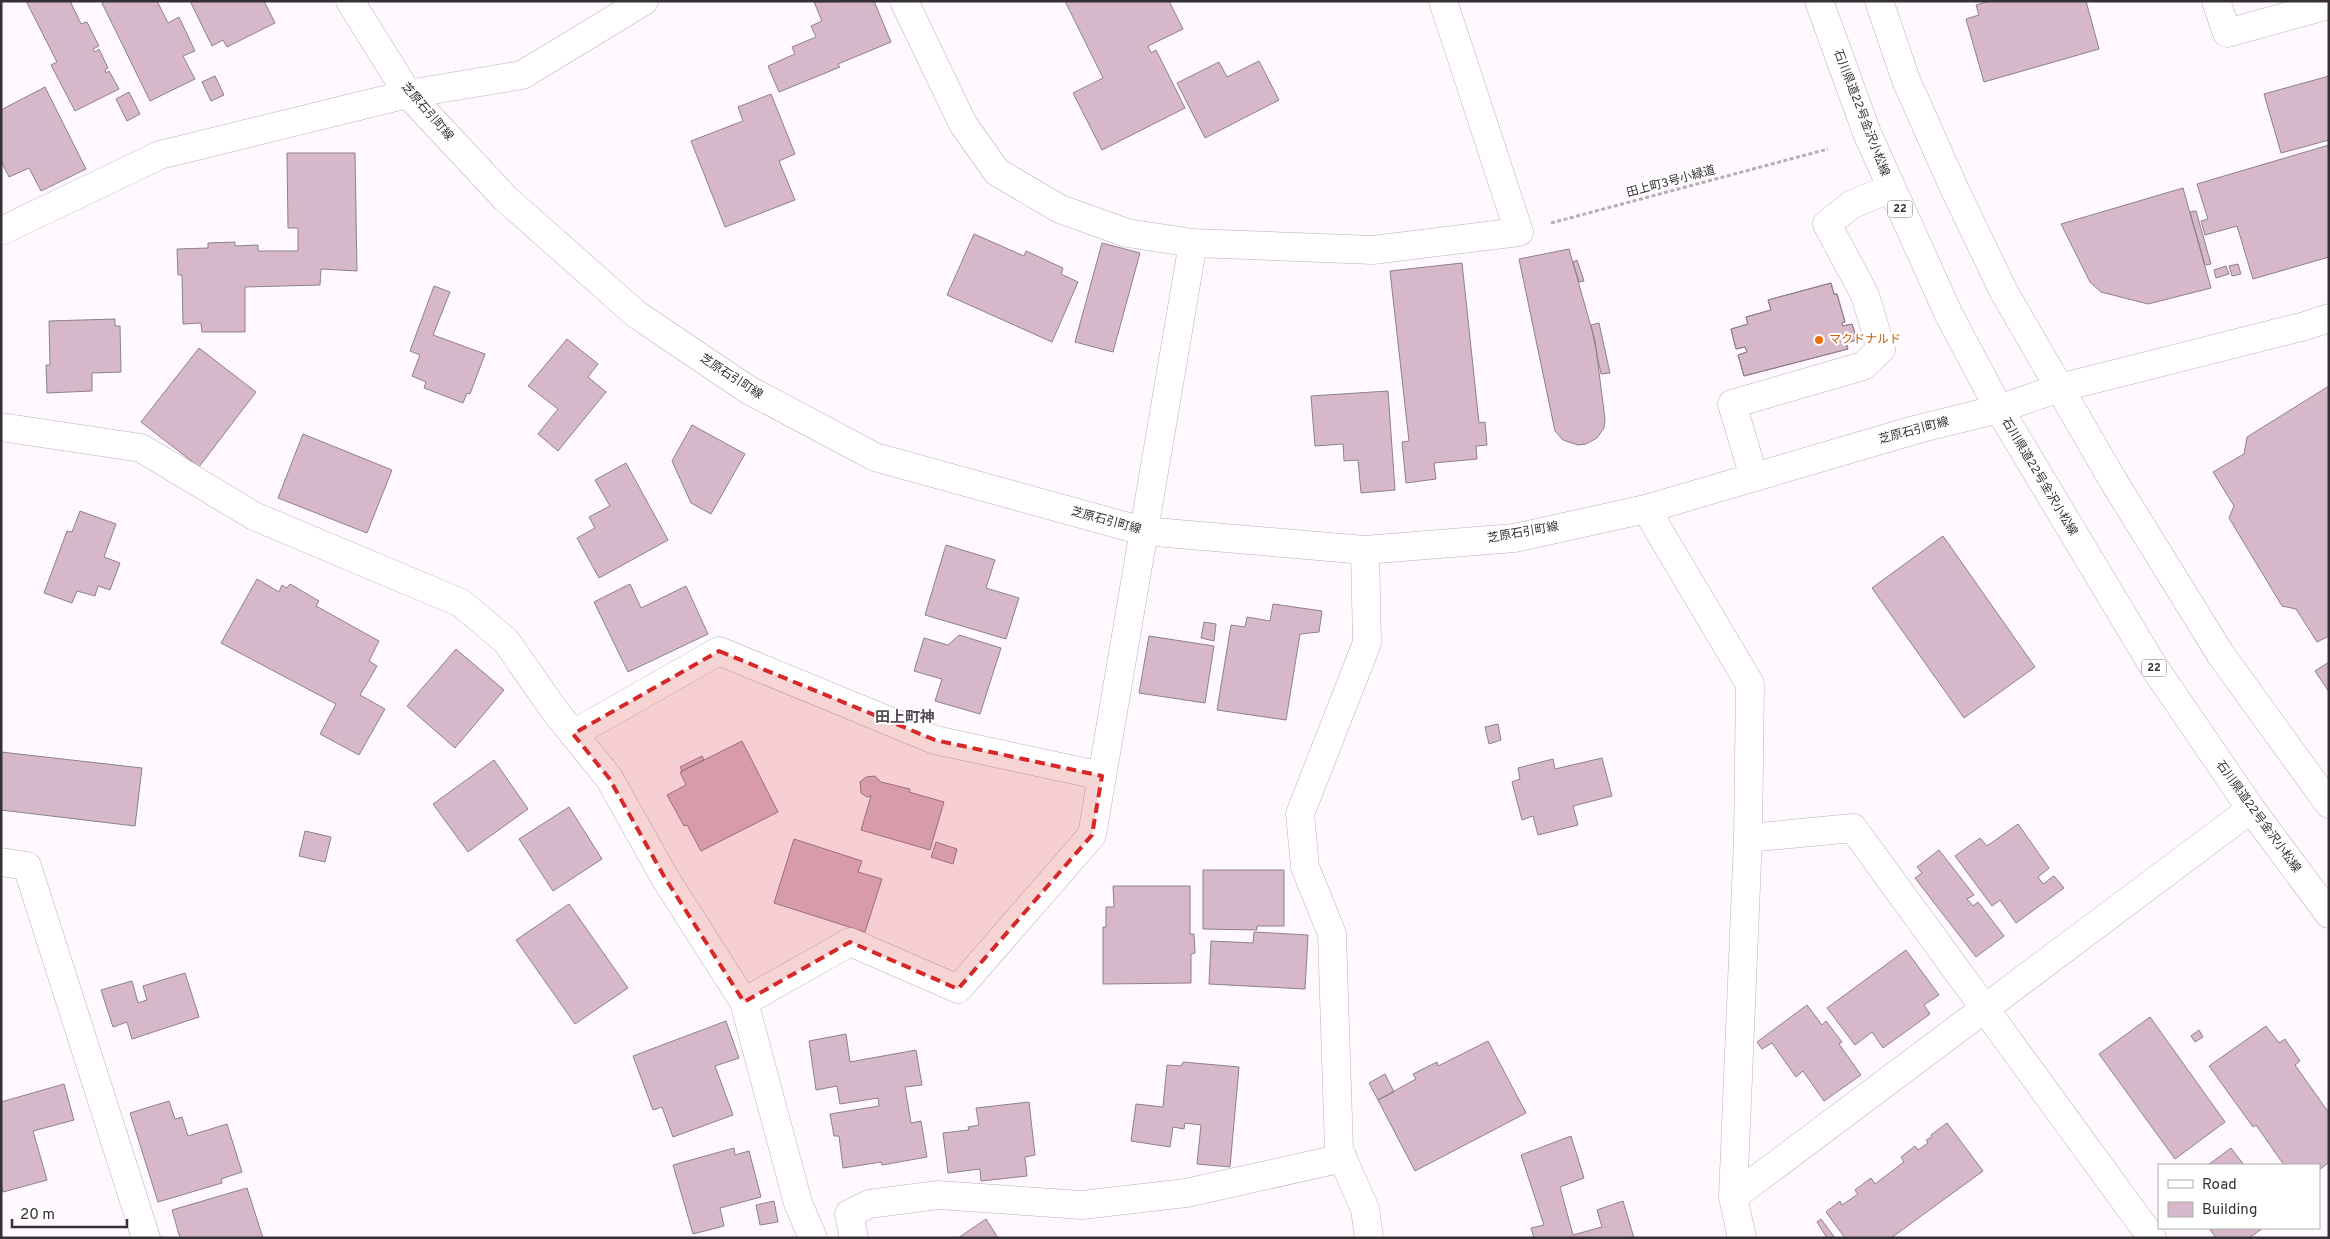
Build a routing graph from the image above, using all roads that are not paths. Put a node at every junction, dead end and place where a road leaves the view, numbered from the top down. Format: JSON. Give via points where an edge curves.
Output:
{"nodes":[{"id":1,"x":350,"y":1,"type":"edge"},
{"id":2,"x":644,"y":1,"type":"edge"},
{"id":3,"x":904,"y":1,"type":"edge"},
{"id":4,"x":1442,"y":1,"type":"edge"},
{"id":5,"x":1819,"y":1,"type":"edge"},
{"id":6,"x":1879,"y":1,"type":"edge"},
{"id":7,"x":2216,"y":1,"type":"edge"},
{"id":8,"x":2329,"y":5,"type":"edge"},
{"id":9,"x":408,"y":94,"type":"junction"},
{"id":10,"x":1891,"y":188,"type":"junction"},
{"id":11,"x":1,"y":231,"type":"edge"},
{"id":12,"x":1193,"y":242,"type":"junction"},
{"id":13,"x":2329,"y":318,"type":"edge"},
{"id":14,"x":2059,"y":388,"type":"junction"},
{"id":15,"x":1998,"y":409,"type":"junction"},
{"id":16,"x":1,"y":428,"type":"edge"},
{"id":17,"x":1754,"y":477,"type":"junction"},
{"id":18,"x":1646,"y":509,"type":"junction"},
{"id":19,"x":1143,"y":531,"type":"junction"},
{"id":20,"x":1364,"y":550,"type":"junction"},
{"id":21,"x":573,"y":734,"type":"junction"},
{"id":22,"x":1102,"y":776,"type":"junction"},
{"id":23,"x":2329,"y":804,"type":"edge"},
{"id":24,"x":2251,"y":809,"type":"junction"},
{"id":25,"x":1748,"y":838,"type":"junction"},
{"id":26,"x":1,"y":862,"type":"edge"},
{"id":27,"x":2329,"y":914,"type":"edge"},
{"id":28,"x":744,"y":1002,"type":"junction"},
{"id":29,"x":1986,"y":1008,"type":"junction"},
{"id":30,"x":1343,"y":1158,"type":"junction"},
{"id":31,"x":1733,"y":1197,"type":"junction"},
{"id":32,"x":146,"y":1238,"type":"edge"},
{"id":33,"x":813,"y":1238,"type":"edge"},
{"id":34,"x":854,"y":1238,"type":"edge"},
{"id":35,"x":1369,"y":1238,"type":"edge"},
{"id":36,"x":1742,"y":1238,"type":"edge"},
{"id":37,"x":2152,"y":1238,"type":"edge"}],
"edges":[{"from":1,"to":9,"type":"street","name":"芝原石引町線"},
{"from":2,"to":9,"type":"street","via":[[522,75]]},
{"from":3,"to":12,"type":"street","via":[[963,124],[997,172],[1060,209],[1127,233]]},
{"from":4,"to":12,"type":"street","via":[[1519,232],[1372,250]]},
{"from":5,"to":10,"type":"street","name":"石川県道22号金沢小松線","number":"22","via":[[1867,133]]},
{"from":6,"to":14,"type":"street","via":[[1906,80],[1954,188],[2004,292]]},
{"from":7,"to":8,"type":"street","via":[[2226,33]]},
{"from":9,"to":11,"type":"street","via":[[160,155]]},
{"from":9,"to":19,"type":"street","name":"芝原石引町線","via":[[505,198],[636,314],[747,389],[875,457]]},
{"from":10,"to":15,"type":"street","name":"石川県道22号金沢小松線","number":"22","via":[[1949,315]]},
{"from":10,"to":17,"type":"street","via":[[1851,205],[1827,224],[1864,295],[1881,349],[1863,366],[1732,404]]},
{"from":12,"to":19,"type":"street"},
{"from":13,"to":14,"type":"street","name":"芝原石引町線"},
{"from":14,"to":15,"type":"street","name":"芝原石引町線"},
{"from":14,"to":23,"type":"street","via":[[2221,655]]},
{"from":15,"to":17,"type":"street","name":"芝原石引町線"},
{"from":15,"to":24,"type":"street","name":"石川県道22号金沢小松線","number":"22","via":[[2152,664]]},
{"from":16,"to":21,"type":"street","via":[[141,448],[254,516],[461,603],[506,641]]},
{"from":17,"to":18,"type":"street","name":"芝原石引町線"},
{"from":18,"to":20,"type":"street","name":"芝原石引町線","via":[[1514,538]]},
{"from":18,"to":25,"type":"street","via":[[1750,684]]},
{"from":19,"to":20,"type":"street","name":"芝原石引町線"},
{"from":19,"to":22,"type":"street"},
{"from":20,"to":30,"type":"street","via":[[1367,643],[1300,814],[1305,867],[1332,934],[1339,1150]]},
{"from":21,"to":22,"type":"street","via":[[719,651],[935,740]]},
{"from":21,"to":28,"type":"street","via":[[609,778],[665,878]]},
{"from":22,"to":28,"type":"street","via":[[1092,835],[958,989],[850,942]]},
{"from":24,"to":27,"type":"street","name":"石川県道22号金沢小松線","number":"22"},
{"from":24,"to":29,"type":"street"},
{"from":25,"to":29,"type":"street","via":[[1853,828]]},
{"from":25,"to":31,"type":"street"},
{"from":26,"to":32,"type":"street","via":[[26,866]]},
{"from":28,"to":33,"type":"street","via":[[798,1203]]},
{"from":29,"to":31,"type":"street"},
{"from":29,"to":37,"type":"street"},
{"from":30,"to":34,"type":"street","via":[[1186,1193],[1082,1205],[938,1195],[869,1204],[849,1214]]},
{"from":30,"to":35,"type":"street","via":[[1365,1209]]},
{"from":31,"to":36,"type":"street"}]}
